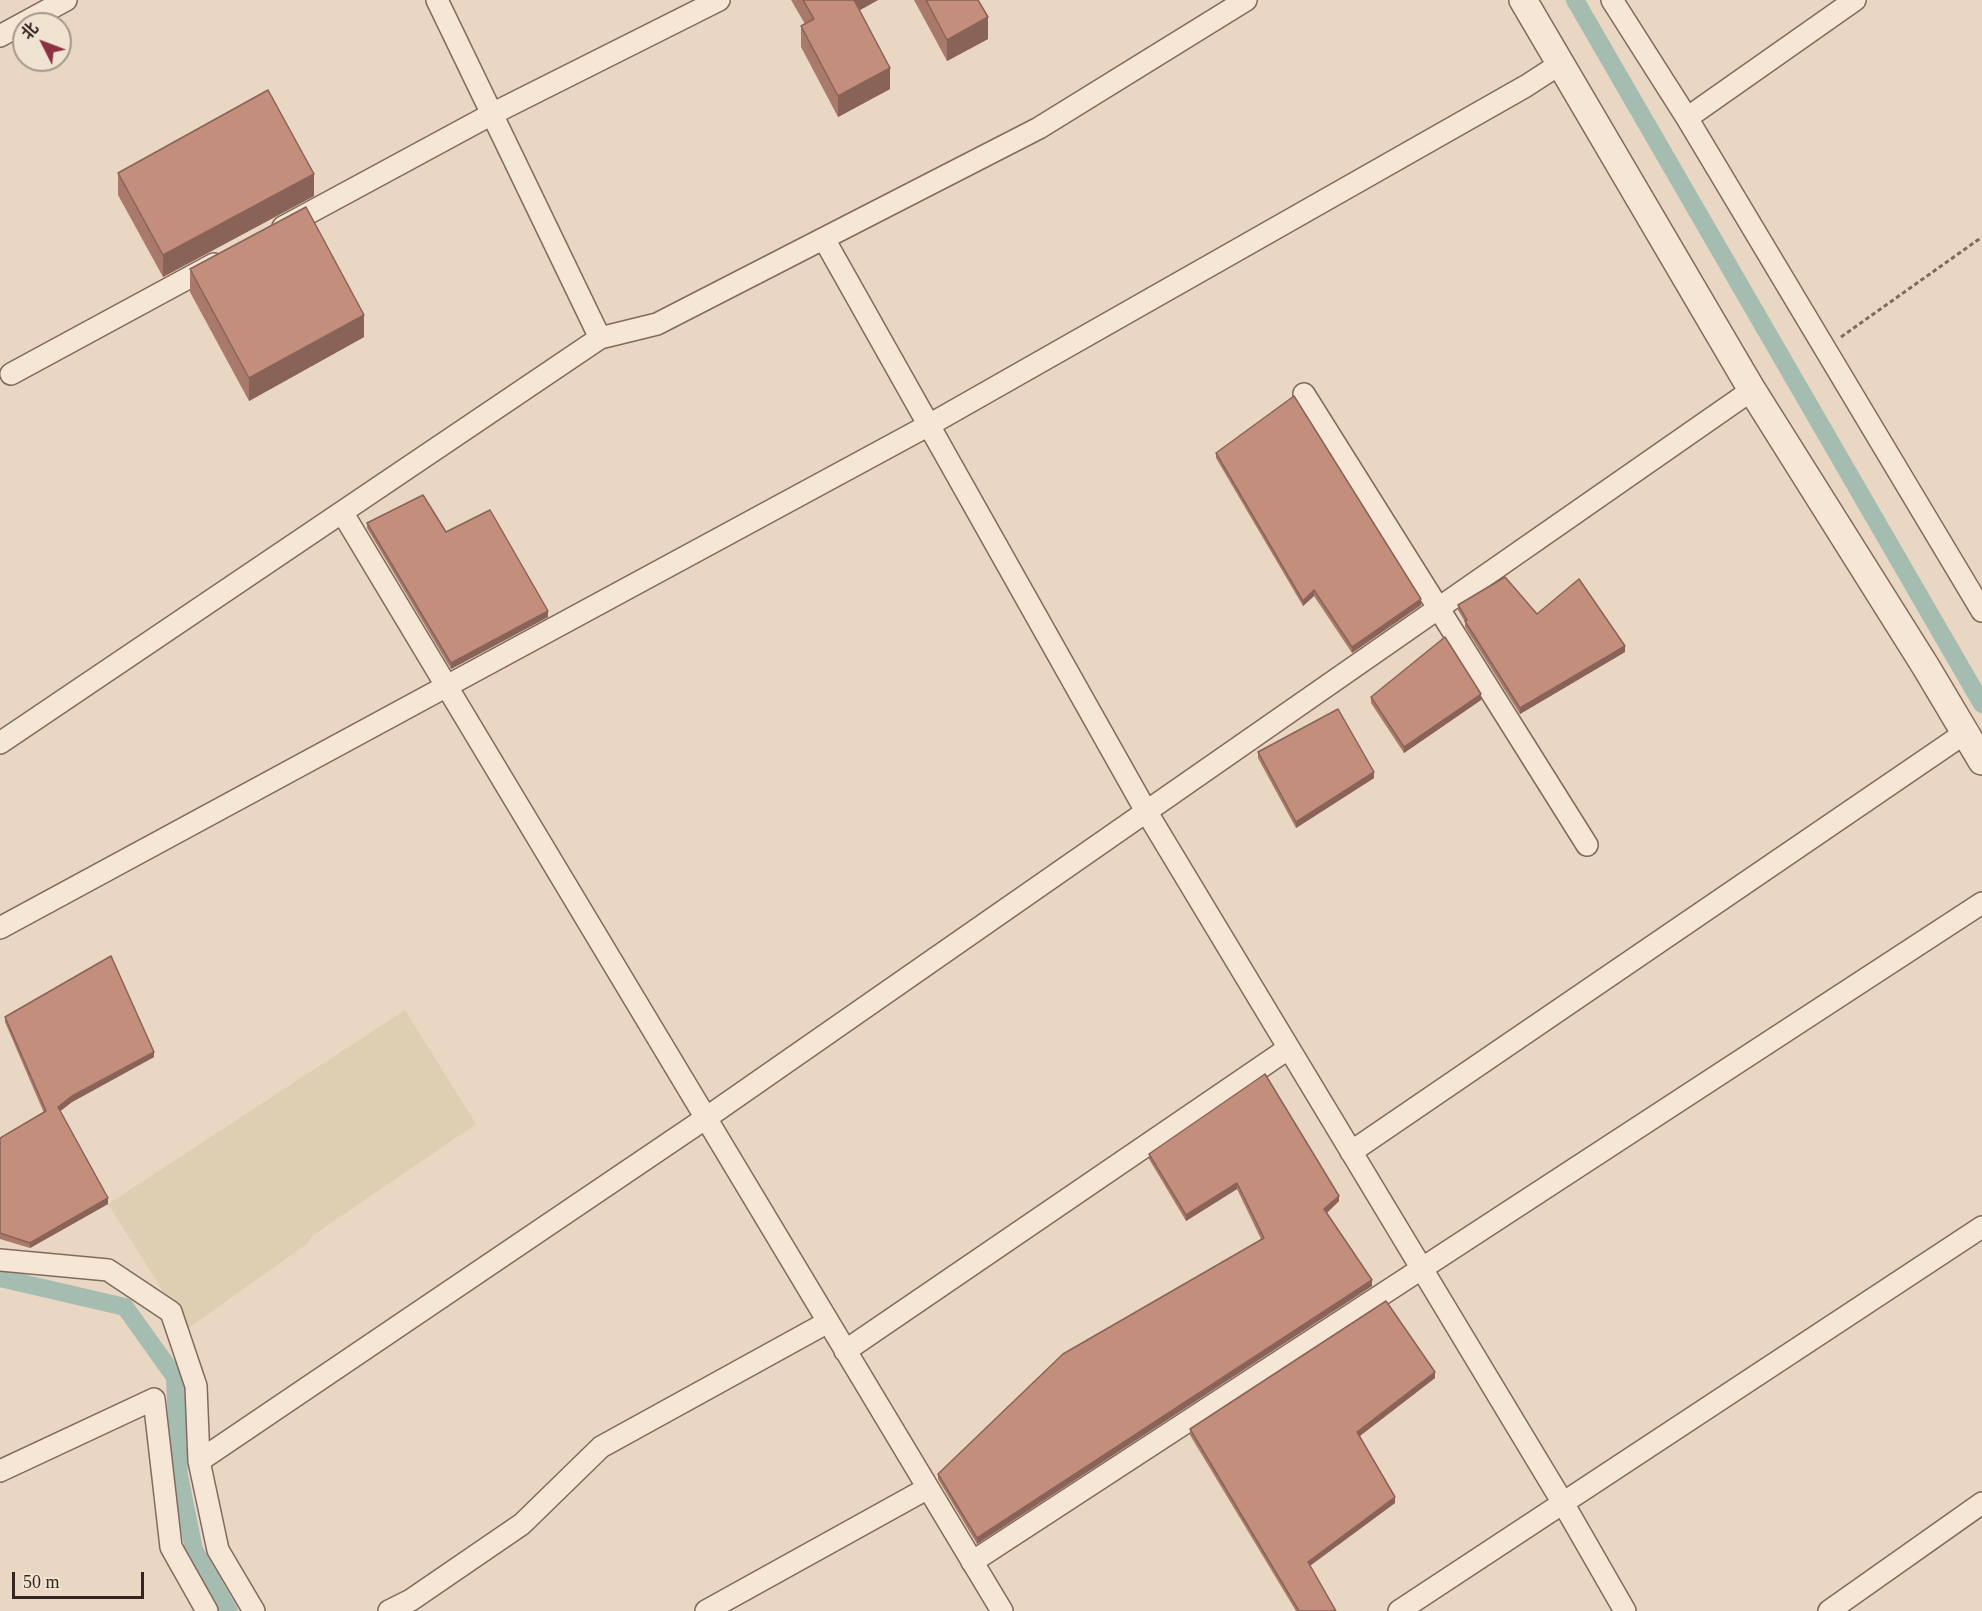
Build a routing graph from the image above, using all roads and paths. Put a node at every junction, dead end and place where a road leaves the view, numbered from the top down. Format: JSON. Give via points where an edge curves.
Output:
{"nodes":[{"id":1,"x":66,"y":0,"type":"edge"},
{"id":2,"x":437,"y":0,"type":"edge"},
{"id":3,"x":719,"y":0,"type":"edge"},
{"id":4,"x":1246,"y":0,"type":"edge"},
{"id":5,"x":1523,"y":0,"type":"edge"},
{"id":6,"x":1612,"y":0,"type":"edge"},
{"id":7,"x":1856,"y":0,"type":"edge"},
{"id":8,"x":0,"y":36,"type":"edge"},
{"id":9,"x":1560,"y":64,"type":"junction"},
{"id":10,"x":492,"y":114,"type":"junction"},
{"id":11,"x":1687,"y":118,"type":"junction"},
{"id":12,"x":269,"y":235,"type":"edge"},
{"id":13,"x":1982,"y":237,"type":"edge"},
{"id":14,"x":824,"y":238,"type":"junction"},
{"id":15,"x":228,"y":257,"type":"edge"},
{"id":16,"x":600,"y":338,"type":"junction"},
{"id":17,"x":1825,"y":349,"type":"junction"},
{"id":18,"x":11,"y":374,"type":"dead end"},
{"id":19,"x":1752,"y":390,"type":"junction"},
{"id":20,"x":1304,"y":394,"type":"dead end"},
{"id":21,"x":929,"y":425,"type":"junction"},
{"id":22,"x":342,"y":512,"type":"junction"},
{"id":23,"x":1438,"y":608,"type":"junction"},
{"id":24,"x":1982,"y":611,"type":"edge"},
{"id":25,"x":446,"y":687,"type":"junction"},
{"id":26,"x":1965,"y":733,"type":"junction"},
{"id":27,"x":0,"y":743,"type":"edge"},
{"id":28,"x":1982,"y":761,"type":"edge"},
{"id":29,"x":1146,"y":811,"type":"junction"},
{"id":30,"x":1587,"y":845,"type":"dead end"},
{"id":31,"x":1982,"y":903,"type":"edge"},
{"id":32,"x":0,"y":928,"type":"edge"},
{"id":33,"x":1289,"y":1048,"type":"junction"},
{"id":34,"x":706,"y":1118,"type":"junction"},
{"id":35,"x":1351,"y":1152,"type":"junction"},
{"id":36,"x":1982,"y":1227,"type":"edge"},
{"id":37,"x":0,"y":1260,"type":"edge"},
{"id":38,"x":1422,"y":1270,"type":"junction"},
{"id":39,"x":828,"y":1323,"type":"junction"},
{"id":40,"x":845,"y":1351,"type":"junction"},
{"id":41,"x":199,"y":1461,"type":"junction"},
{"id":42,"x":0,"y":1471,"type":"edge"},
{"id":43,"x":928,"y":1488,"type":"junction"},
{"id":44,"x":1563,"y":1503,"type":"junction"},
{"id":45,"x":1982,"y":1503,"type":"edge"},
{"id":46,"x":972,"y":1562,"type":"junction"},
{"id":47,"x":207,"y":1611,"type":"edge"},
{"id":48,"x":254,"y":1611,"type":"edge"},
{"id":49,"x":389,"y":1611,"type":"edge"},
{"id":50,"x":706,"y":1611,"type":"edge"},
{"id":51,"x":1002,"y":1611,"type":"edge"},
{"id":52,"x":1399,"y":1611,"type":"edge"},
{"id":53,"x":1625,"y":1611,"type":"edge"},
{"id":54,"x":1829,"y":1611,"type":"edge"}],
"edges":[{"from":1,"to":8,"type":"street"},
{"from":2,"to":10,"type":"street"},
{"from":3,"to":10,"type":"street"},
{"from":4,"to":14,"type":"street","via":[[1040,128]]},
{"from":5,"to":9,"type":"street"},
{"from":6,"to":11,"type":"street"},
{"from":7,"to":11,"type":"street"},
{"from":9,"to":19,"type":"street"},
{"from":9,"to":21,"type":"street","via":[[1526,87]]},
{"from":10,"to":12,"type":"street"},
{"from":10,"to":16,"type":"street"},
{"from":11,"to":17,"type":"street"},
{"from":13,"to":17,"type":"path"},
{"from":14,"to":16,"type":"street","via":[[657,324]]},
{"from":14,"to":21,"type":"street"},
{"from":15,"to":18,"type":"street"},
{"from":16,"to":22,"type":"street"},
{"from":17,"to":24,"type":"street"},
{"from":19,"to":23,"type":"street"},
{"from":19,"to":26,"type":"street"},
{"from":20,"to":23,"type":"street"},
{"from":21,"to":25,"type":"street"},
{"from":21,"to":29,"type":"street"},
{"from":22,"to":25,"type":"street"},
{"from":22,"to":27,"type":"street"},
{"from":23,"to":29,"type":"street"},
{"from":23,"to":30,"type":"street"},
{"from":25,"to":32,"type":"street"},
{"from":25,"to":34,"type":"street"},
{"from":26,"to":28,"type":"street"},
{"from":26,"to":35,"type":"street"},
{"from":29,"to":33,"type":"street"},
{"from":29,"to":34,"type":"street"},
{"from":31,"to":38,"type":"street"},
{"from":33,"to":35,"type":"street"},
{"from":33,"to":40,"type":"street"},
{"from":34,"to":39,"type":"street"},
{"from":34,"to":41,"type":"street"},
{"from":35,"to":38,"type":"street"},
{"from":36,"to":44,"type":"street"},
{"from":37,"to":41,"type":"street","via":[[108,1270],[171,1312],[196,1386]]},
{"from":38,"to":44,"type":"street"},
{"from":38,"to":46,"type":"street"},
{"from":39,"to":40,"type":"street"},
{"from":39,"to":49,"type":"street","via":[[601,1447],[522,1524]]},
{"from":40,"to":43,"type":"street"},
{"from":41,"to":48,"type":"street","via":[[218,1550]]},
{"from":42,"to":47,"type":"street","via":[[154,1399],[171,1546]]},
{"from":43,"to":46,"type":"street"},
{"from":43,"to":50,"type":"street"},
{"from":44,"to":52,"type":"street"},
{"from":44,"to":53,"type":"street"},
{"from":45,"to":54,"type":"street"},
{"from":46,"to":51,"type":"street"}]}
